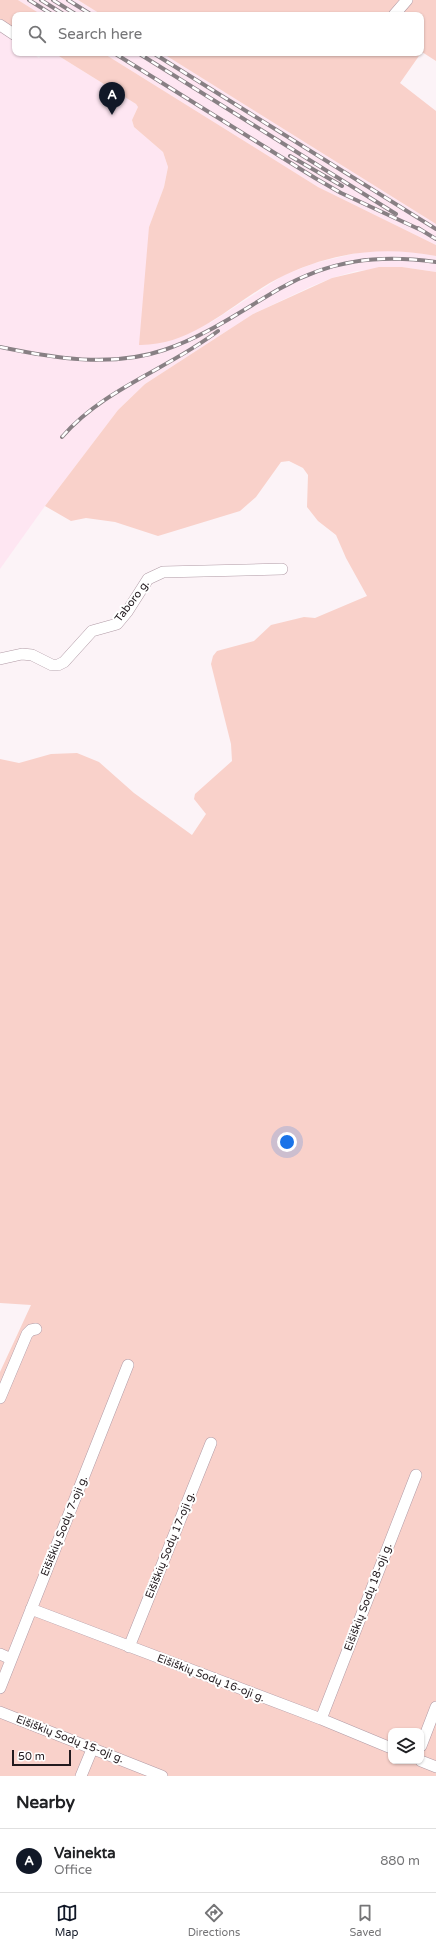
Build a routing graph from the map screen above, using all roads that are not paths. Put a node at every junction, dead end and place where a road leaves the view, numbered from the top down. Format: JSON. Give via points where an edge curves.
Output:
{"nodes":[{"id":1,"x":407,"y":0,"type":"edge"},
{"id":2,"x":397,"y":12,"type":"edge"},
{"id":3,"x":0,"y":25,"type":"edge"},
{"id":4,"x":12,"y":33,"type":"edge"},
{"id":5,"x":282,"y":569,"type":"dead end"},
{"id":6,"x":0,"y":659,"type":"edge"},
{"id":7,"x":36,"y":1329,"type":"dead end"},
{"id":8,"x":128,"y":1365,"type":"dead end"},
{"id":9,"x":0,"y":1398,"type":"edge"},
{"id":10,"x":211,"y":1443,"type":"dead end"},
{"id":11,"x":416,"y":1476,"type":"dead end"},
{"id":12,"x":31,"y":1609,"type":"junction"},
{"id":13,"x":129,"y":1647,"type":"junction"},
{"id":14,"x":0,"y":1654,"type":"edge"},
{"id":15,"x":12,"y":1659,"type":"junction"},
{"id":16,"x":0,"y":1688,"type":"edge"},
{"id":17,"x":436,"y":1707,"type":"edge"},
{"id":18,"x":0,"y":1712,"type":"edge"},
{"id":19,"x":321,"y":1720,"type":"junction"},
{"id":20,"x":424,"y":1738,"type":"edge"},
{"id":21,"x":388,"y":1747,"type":"edge"},
{"id":22,"x":92,"y":1748,"type":"junction"},
{"id":23,"x":424,"y":1762,"type":"edge"},
{"id":24,"x":436,"y":1766,"type":"edge"},
{"id":25,"x":81,"y":1776,"type":"edge"},
{"id":26,"x":162,"y":1776,"type":"edge"}],
"edges":[{"from":1,"to":2,"type":"street"},
{"from":3,"to":4,"type":"street"},
{"from":5,"to":6,"type":"street","name":"Taboro g.","via":[[163,572],[148,579],[117,624],[92,631],[64,662],[52,664],[32,655],[22,654]]},
{"from":7,"to":9,"type":"street","via":[[27,1334]]},
{"from":8,"to":12,"type":"street","name":"Eišiškių Sodų 7-oji g."},
{"from":10,"to":13,"type":"street","name":"Eišiškių Sodų 17-oji g."},
{"from":11,"to":19,"type":"street","name":"Eišiškių Sodų 18-oji g."},
{"from":12,"to":13,"type":"street","name":"Eišiškių Sodų 16-oji g."},
{"from":12,"to":15,"type":"street","name":"Eišiškių Sodų 7-oji g."},
{"from":13,"to":19,"type":"street","name":"Eišiškių Sodų 16-oji g."},
{"from":14,"to":15,"type":"street"},
{"from":15,"to":16,"type":"street","name":"Eišiškių Sodų 7-oji g."},
{"from":17,"to":20,"type":"street"},
{"from":18,"to":22,"type":"street","name":"Eišiškių Sodų 15-oji g."},
{"from":19,"to":21,"type":"street","name":"Eišiškių Sodų 16-oji g."},
{"from":22,"to":25,"type":"street"},
{"from":22,"to":26,"type":"street","name":"Eišiškių Sodų 15-oji g."},
{"from":23,"to":24,"type":"street"}]}
